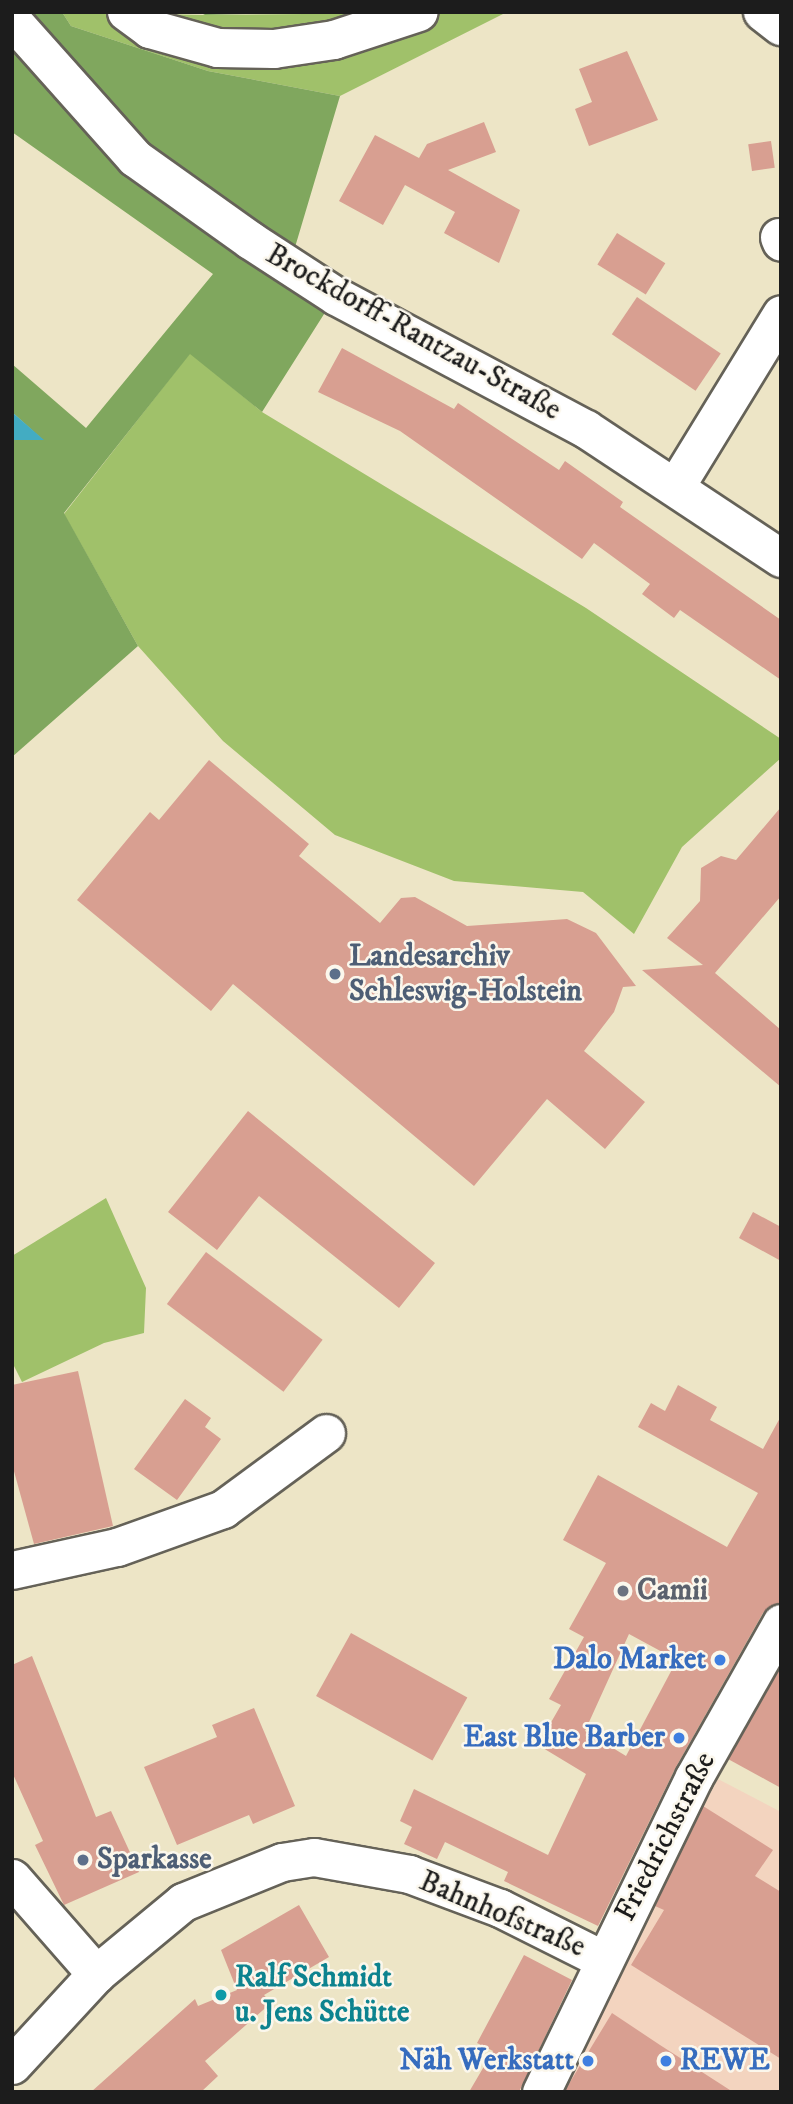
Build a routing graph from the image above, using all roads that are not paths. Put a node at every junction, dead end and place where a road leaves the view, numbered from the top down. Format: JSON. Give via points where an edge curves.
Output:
{"nodes":[{"id":1,"x":127,"y":12,"type":"edge"},
{"id":2,"x":363,"y":12,"type":"edge"},
{"id":3,"x":419,"y":12,"type":"edge"},
{"id":4,"x":763,"y":12,"type":"edge"},
{"id":5,"x":12,"y":20,"type":"edge"},
{"id":6,"x":781,"y":26,"type":"edge"},
{"id":7,"x":334,"y":40,"type":"junction"},
{"id":8,"x":781,"y":314,"type":"edge"},
{"id":9,"x":677,"y":484,"type":"junction"},
{"id":10,"x":781,"y":558,"type":"edge"},
{"id":11,"x":327,"y":1433,"type":"dead end"},
{"id":12,"x":12,"y":1570,"type":"edge"},
{"id":13,"x":781,"y":1623,"type":"edge"},
{"id":14,"x":12,"y":1878,"type":"edge"},
{"id":15,"x":604,"y":1960,"type":"junction"},
{"id":16,"x":96,"y":1974,"type":"junction"},
{"id":17,"x":12,"y":2065,"type":"edge"},
{"id":18,"x":541,"y":2092,"type":"edge"}],
"edges":[{"from":1,"to":7,"type":"highway","via":[[150,29],[218,48],[274,49]]},
{"from":2,"to":7,"type":"highway"},
{"from":3,"to":7,"type":"highway"},
{"from":4,"to":6,"type":"highway"},
{"from":5,"to":9,"type":"street","name":"Brockdorff-Rantzau-Straße","via":[[135,158],[250,240],[336,296]]},
{"from":8,"to":9,"type":"street"},
{"from":9,"to":10,"type":"street","name":"Brockdorff-Rantzau-Straße"},
{"from":11,"to":12,"type":"street","via":[[223,1509],[117,1547]]},
{"from":13,"to":15,"type":"street","name":"Friedrichstraße","via":[[694,1777]]},
{"from":14,"to":16,"type":"street"},
{"from":15,"to":16,"type":"street","name":"Bahnhofstraße","via":[[500,1908],[409,1874],[314,1857],[239,1874],[183,1902]]},
{"from":15,"to":18,"type":"street","name":"Friedrichstraße"},
{"from":16,"to":17,"type":"street","name":"Bahnhofstraße"}]}
